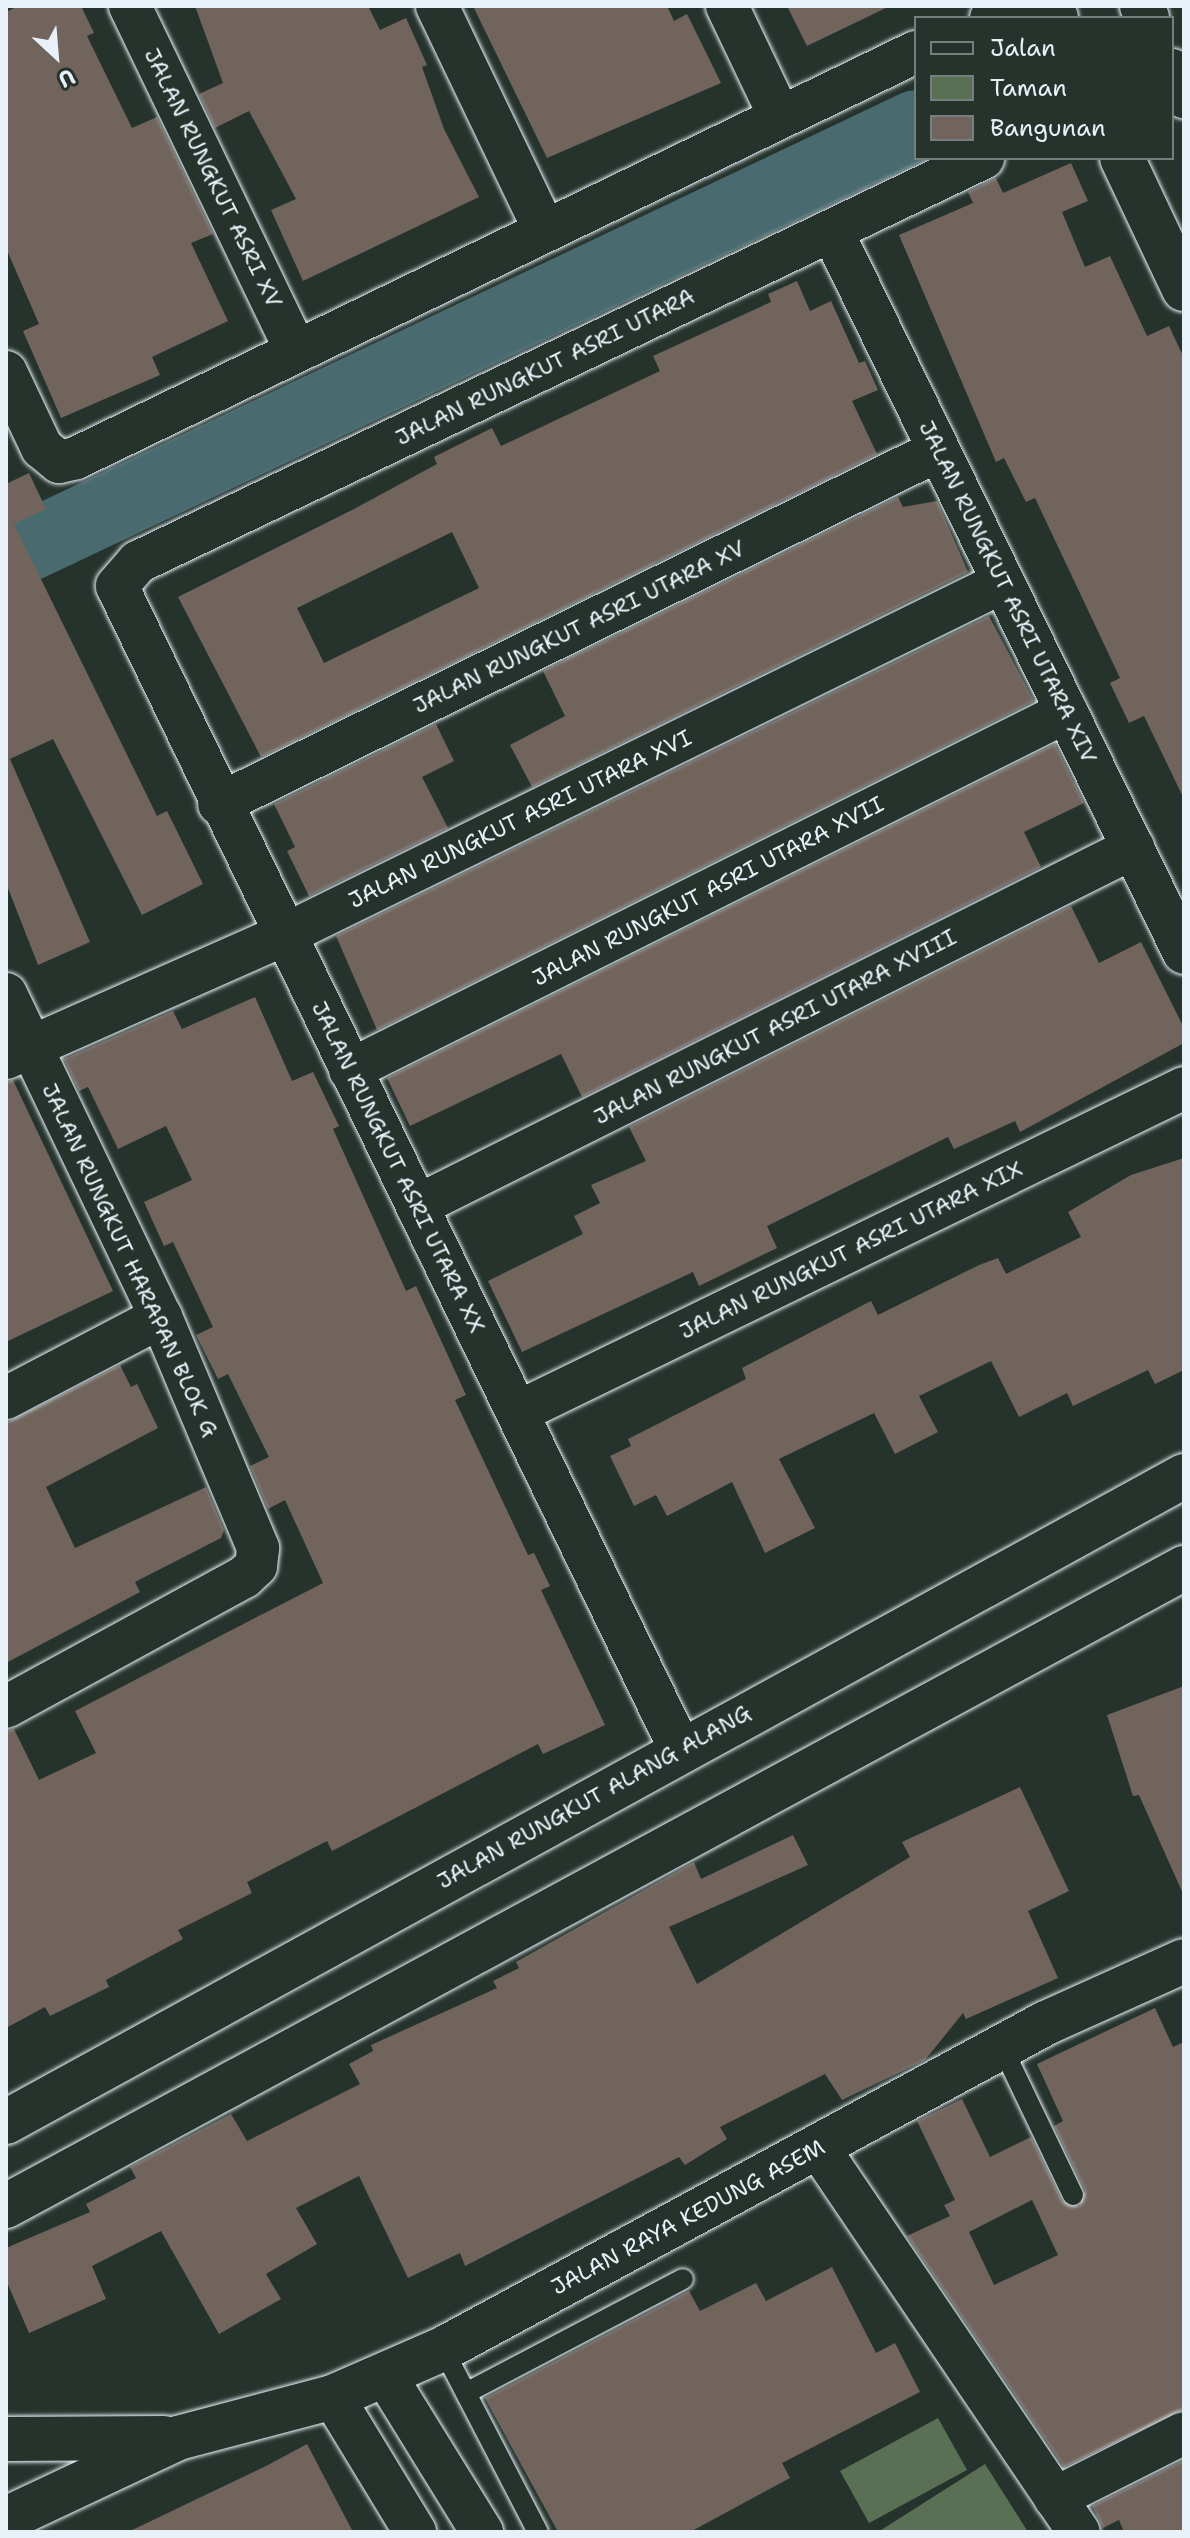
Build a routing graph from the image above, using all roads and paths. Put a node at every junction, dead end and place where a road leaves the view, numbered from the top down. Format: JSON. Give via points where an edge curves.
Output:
{"nodes":[{"id":1,"x":130,"y":6,"type":"edge"},
{"id":2,"x":437,"y":6,"type":"edge"},
{"id":3,"x":727,"y":6,"type":"edge"},
{"id":4,"x":1045,"y":11,"type":"edge"},
{"id":5,"x":1006,"y":16,"type":"edge"},
{"id":6,"x":914,"y":53,"type":"edge"},
{"id":7,"x":1174,"y":75,"type":"edge"},
{"id":8,"x":1184,"y":96,"type":"edge"},
{"id":9,"x":779,"y":115,"type":"junction"},
{"id":10,"x":979,"y":160,"type":"edge"},
{"id":11,"x":1123,"y":160,"type":"edge"},
{"id":12,"x":544,"y":229,"type":"junction"},
{"id":13,"x":832,"y":231,"type":"junction"},
{"id":14,"x":1184,"y":289,"type":"edge"},
{"id":15,"x":295,"y":349,"type":"junction"},
{"id":16,"x":6,"y":372,"type":"edge"},
{"id":17,"x":939,"y":450,"type":"junction"},
{"id":18,"x":1003,"y":582,"type":"junction"},
{"id":19,"x":117,"y":586,"type":"joint"},
{"id":20,"x":1066,"y":712,"type":"junction"},
{"id":21,"x":219,"y":804,"type":"junction"},
{"id":22,"x":1133,"y":848,"type":"junction"},
{"id":23,"x":284,"y":935,"type":"junction"},
{"id":24,"x":1184,"y":953,"type":"edge"},
{"id":25,"x":6,"y":994,"type":"edge"},
{"id":26,"x":19,"y":1051,"type":"edge"},
{"id":27,"x":350,"y":1070,"type":"junction"},
{"id":28,"x":1184,"y":1088,"type":"edge"},
{"id":29,"x":417,"y":1206,"type":"junction"},
{"id":30,"x":161,"y":1317,"type":"junction"},
{"id":31,"x":6,"y":1398,"type":"edge"},
{"id":32,"x":518,"y":1412,"type":"junction"},
{"id":33,"x":1184,"y":1476,"type":"edge"},
{"id":34,"x":1184,"y":1568,"type":"edge"},
{"id":35,"x":6,"y":1707,"type":"edge"},
{"id":36,"x":680,"y":1749,"type":"junction"},
{"id":37,"x":1184,"y":1961,"type":"edge"},
{"id":38,"x":1002,"y":2047,"type":"junction"},
{"id":39,"x":6,"y":2122,"type":"edge"},
{"id":40,"x":818,"y":2147,"type":"junction"},
{"id":41,"x":1073,"y":2195,"type":"dead end"},
{"id":42,"x":6,"y":2206,"type":"edge"},
{"id":43,"x":683,"y":2279,"type":"dead end"},
{"id":44,"x":443,"y":2349,"type":"junction"},
{"id":45,"x":385,"y":2375,"type":"junction"},
{"id":46,"x":466,"y":2393,"type":"junction"},
{"id":47,"x":333,"y":2397,"type":"junction"},
{"id":48,"x":1184,"y":2433,"type":"edge"},
{"id":49,"x":178,"y":2438,"type":"junction"},
{"id":50,"x":6,"y":2439,"type":"edge"},
{"id":51,"x":1055,"y":2498,"type":"junction"},
{"id":52,"x":6,"y":2519,"type":"edge"},
{"id":53,"x":415,"y":2532,"type":"edge"},
{"id":54,"x":482,"y":2532,"type":"edge"},
{"id":55,"x":538,"y":2532,"type":"edge"},
{"id":56,"x":1079,"y":2532,"type":"edge"}],
"edges":[{"from":1,"to":15,"type":"street","name":"JALAN RUNGKUT ASRI XV"},
{"from":2,"to":12,"type":"street"},
{"from":3,"to":9,"type":"street"},
{"from":4,"to":5,"type":"street"},
{"from":6,"to":9,"type":"street"},
{"from":7,"to":8,"type":"street"},
{"from":9,"to":12,"type":"street"},
{"from":10,"to":13,"type":"street","name":"JALAN RUNGKUT ASRI UTARA"},
{"from":11,"to":14,"type":"street"},
{"from":12,"to":15,"type":"street"},
{"from":13,"to":17,"type":"street","name":"JALAN RUNGKUT ASRI UTARA XIV"},
{"from":13,"to":19,"type":"street","name":"JALAN RUNGKUT ASRI UTARA","via":[[138,562]]},
{"from":15,"to":16,"type":"street","via":[[59,462],[42,448]]},
{"from":17,"to":18,"type":"street","name":"JALAN RUNGKUT ASRI UTARA XIV"},
{"from":17,"to":21,"type":"street","name":"JALAN RUNGKUT ASRI UTARA XV"},
{"from":18,"to":20,"type":"street","name":"JALAN RUNGKUT ASRI UTARA XIV"},
{"from":18,"to":23,"type":"street","name":"JALAN RUNGKUT ASRI UTARA XVI"},
{"from":19,"to":21,"type":"street","name":"JALAN RUNGKUT ASRI UTARA XX"},
{"from":20,"to":22,"type":"street","name":"JALAN RUNGKUT ASRI UTARA XIV"},
{"from":20,"to":27,"type":"street","name":"JALAN RUNGKUT ASRI UTARA XVII"},
{"from":21,"to":23,"type":"street","name":"JALAN RUNGKUT ASRI UTARA XX"},
{"from":22,"to":24,"type":"street","name":"JALAN RUNGKUT ASRI UTARA XIV"},
{"from":22,"to":29,"type":"street","name":"JALAN RUNGKUT ASRI UTARA XVIII"},
{"from":23,"to":26,"type":"street","name":"JALAN RUNGKUT ASRI UTARA XVI"},
{"from":23,"to":27,"type":"street","name":"JALAN RUNGKUT ASRI UTARA XX"},
{"from":25,"to":26,"type":"street","name":"JALAN RUNGKUT HARAPAN BLOK G"},
{"from":26,"to":30,"type":"street","name":"JALAN RUNGKUT HARAPAN BLOK G"},
{"from":27,"to":29,"type":"street","name":"JALAN RUNGKUT ASRI UTARA XX"},
{"from":28,"to":32,"type":"street","name":"JALAN RUNGKUT ASRI UTARA XIX"},
{"from":29,"to":32,"type":"street","name":"JALAN RUNGKUT ASRI UTARA XX"},
{"from":30,"to":31,"type":"street"},
{"from":30,"to":35,"type":"street","name":"JALAN RUNGKUT HARAPAN BLOK G","via":[[258,1548],[256,1566]]},
{"from":32,"to":36,"type":"street","name":"JALAN RUNGKUT ASRI UTARA XX"},
{"from":33,"to":36,"type":"street","name":"JALAN RUNGKUT ALANG ALANG"},
{"from":34,"to":42,"type":"street"},
{"from":36,"to":39,"type":"street","name":"JALAN RUNGKUT ALANG ALANG"},
{"from":37,"to":38,"type":"street","name":"JALAN RAYA KEDUNG ASEM"},
{"from":38,"to":40,"type":"street","name":"JALAN RAYA KEDUNG ASEM"},
{"from":38,"to":41,"type":"lane"},
{"from":40,"to":44,"type":"street","name":"JALAN RAYA KEDUNG ASEM"},
{"from":40,"to":51,"type":"street"},
{"from":43,"to":46,"type":"lane"},
{"from":44,"to":45,"type":"street","name":"JALAN RAYA KEDUNG ASEM"},
{"from":44,"to":46,"type":"lane"},
{"from":45,"to":47,"type":"street","name":"JALAN RAYA KEDUNG ASEM"},
{"from":45,"to":54,"type":"street"},
{"from":46,"to":55,"type":"lane"},
{"from":47,"to":49,"type":"street","name":"JALAN RAYA KEDUNG ASEM"},
{"from":47,"to":53,"type":"street"},
{"from":48,"to":51,"type":"street"},
{"from":49,"to":50,"type":"street","name":"JALAN RAYA KEDUNG ASEM"},
{"from":49,"to":52,"type":"street","name":"JALAN RAYA KEDUNG ASEM"},
{"from":51,"to":56,"type":"street"}]}
